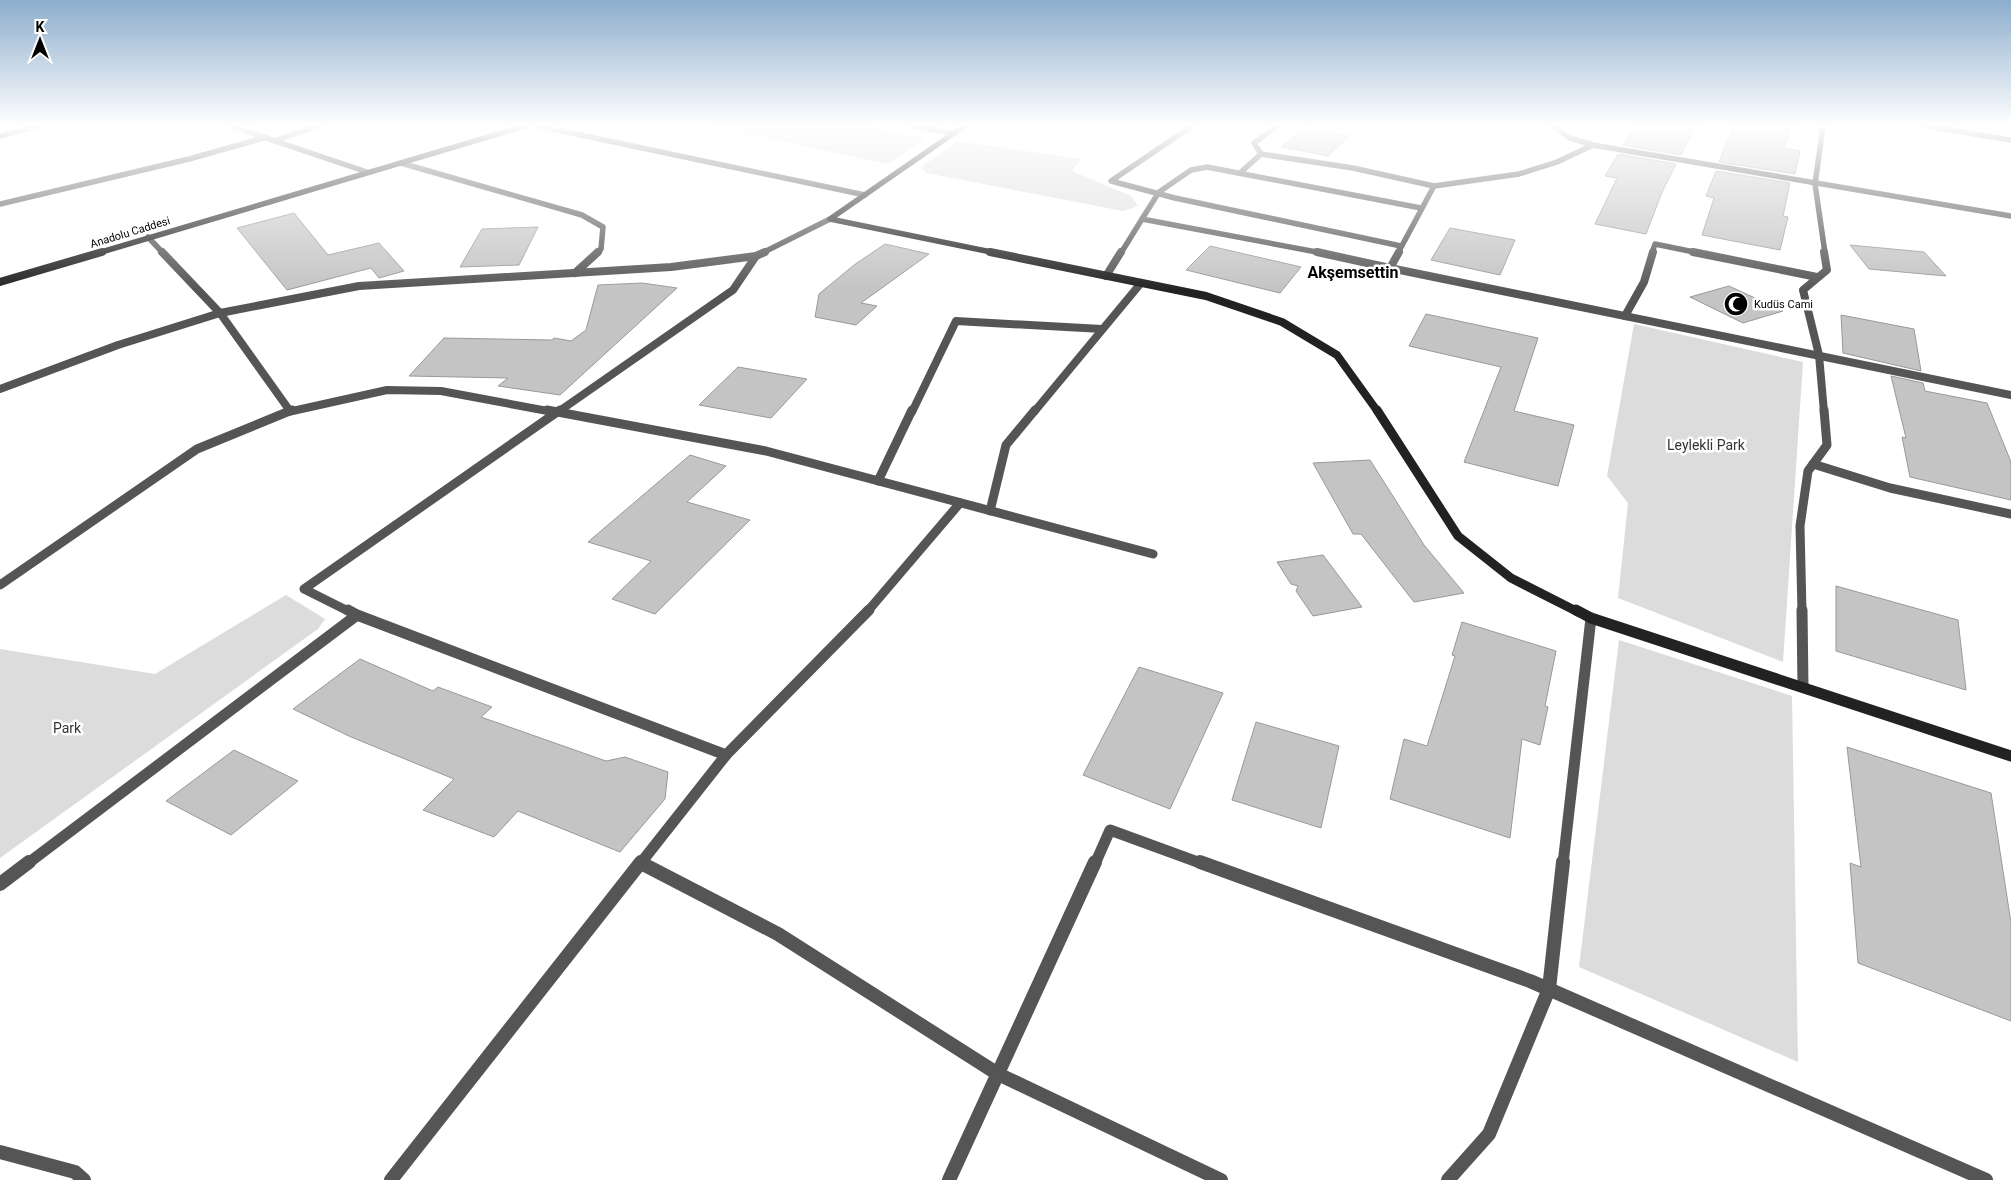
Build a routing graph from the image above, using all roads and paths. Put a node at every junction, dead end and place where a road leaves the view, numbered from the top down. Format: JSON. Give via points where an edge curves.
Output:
{"nodes":[{"id":1,"x":96,"y":181,"type":"edge"},
{"id":2,"x":336,"y":181,"type":"edge"},
{"id":3,"x":463,"y":181,"type":"edge"},
{"id":4,"x":799,"y":181,"type":"edge"},
{"id":5,"x":885,"y":181,"type":"edge"},
{"id":6,"x":1111,"y":181,"type":"edge"},
{"id":7,"x":1175,"y":181,"type":"edge"},
{"id":8,"x":1282,"y":181,"type":"edge"},
{"id":9,"x":1412,"y":181,"type":"edge"},
{"id":10,"x":1469,"y":181,"type":"edge"},
{"id":11,"x":1816,"y":181,"type":"joint"},
{"id":12,"x":1434,"y":186,"type":"junction"},
{"id":13,"x":1159,"y":192,"type":"junction"},
{"id":14,"x":865,"y":195,"type":"junction"},
{"id":15,"x":0,"y":204,"type":"edge"},
{"id":16,"x":1422,"y":208,"type":"junction"},
{"id":17,"x":2011,"y":216,"type":"edge"},
{"id":18,"x":830,"y":219,"type":"junction"},
{"id":19,"x":1142,"y":219,"type":"junction"},
{"id":20,"x":148,"y":237,"type":"junction"},
{"id":21,"x":1401,"y":246,"type":"junction"},
{"id":22,"x":756,"y":256,"type":"junction"},
{"id":23,"x":1390,"y":268,"type":"junction"},
{"id":24,"x":575,"y":273,"type":"junction"},
{"id":25,"x":1106,"y":276,"type":"junction"},
{"id":26,"x":1817,"y":277,"type":"junction"},
{"id":27,"x":0,"y":282,"type":"edge"},
{"id":28,"x":1141,"y":283,"type":"junction"},
{"id":29,"x":220,"y":313,"type":"junction"},
{"id":30,"x":1625,"y":316,"type":"junction"},
{"id":31,"x":1102,"y":330,"type":"junction"},
{"id":32,"x":1819,"y":355,"type":"junction"},
{"id":33,"x":0,"y":389,"type":"edge"},
{"id":34,"x":2011,"y":395,"type":"edge"},
{"id":35,"x":290,"y":411,"type":"junction"},
{"id":36,"x":558,"y":414,"type":"junction"},
{"id":37,"x":1812,"y":464,"type":"junction"},
{"id":38,"x":878,"y":481,"type":"junction"},
{"id":39,"x":960,"y":503,"type":"junction"},
{"id":40,"x":990,"y":511,"type":"junction"},
{"id":41,"x":2011,"y":514,"type":"edge"},
{"id":42,"x":1153,"y":554,"type":"dead end"},
{"id":43,"x":0,"y":586,"type":"edge"},
{"id":44,"x":357,"y":615,"type":"junction"},
{"id":45,"x":1591,"y":618,"type":"junction"},
{"id":46,"x":1803,"y":688,"type":"junction"},
{"id":47,"x":726,"y":756,"type":"junction"},
{"id":48,"x":2011,"y":756,"type":"edge"},
{"id":49,"x":641,"y":863,"type":"junction"},
{"id":50,"x":0,"y":884,"type":"edge"},
{"id":51,"x":1548,"y":989,"type":"junction"},
{"id":52,"x":998,"y":1074,"type":"junction"},
{"id":53,"x":0,"y":1152,"type":"edge"},
{"id":54,"x":84,"y":1180,"type":"edge"},
{"id":55,"x":391,"y":1180,"type":"edge"},
{"id":56,"x":949,"y":1180,"type":"edge"},
{"id":57,"x":1221,"y":1180,"type":"edge"},
{"id":58,"x":1448,"y":1180,"type":"edge"},
{"id":59,"x":1986,"y":1180,"type":"edge"}],
"edges":[{"from":1,"to":15,"type":"street"},
{"from":2,"to":20,"type":"street","name":"Anadolu Caddesi"},
{"from":3,"to":24,"type":"street","via":[[582,214],[603,227],[601,249]]},
{"from":4,"to":14,"type":"street"},
{"from":5,"to":14,"type":"street"},
{"from":6,"to":13,"type":"street"},
{"from":7,"to":13,"type":"street"},
{"from":8,"to":16,"type":"street"},
{"from":9,"to":12,"type":"street"},
{"from":10,"to":12,"type":"street"},
{"from":11,"to":17,"type":"street"},
{"from":11,"to":26,"type":"street","via":[[1827,270]]},
{"from":12,"to":16,"type":"street"},
{"from":13,"to":19,"type":"street"},
{"from":13,"to":21,"type":"street"},
{"from":14,"to":18,"type":"street"},
{"from":16,"to":21,"type":"street"},
{"from":18,"to":22,"type":"street"},
{"from":18,"to":25,"type":"street"},
{"from":19,"to":23,"type":"street"},
{"from":19,"to":25,"type":"street"},
{"from":20,"to":27,"type":"street","name":"Anadolu Caddesi"},
{"from":20,"to":29,"type":"street"},
{"from":21,"to":23,"type":"street"},
{"from":22,"to":24,"type":"street","via":[[671,267]]},
{"from":22,"to":36,"type":"street","via":[[733,290]]},
{"from":23,"to":30,"type":"street"},
{"from":24,"to":29,"type":"street","via":[[359,286]]},
{"from":25,"to":28,"type":"street"},
{"from":26,"to":30,"type":"street","via":[[1655,244],[1644,282]]},
{"from":26,"to":32,"type":"street","via":[[1803,290]]},
{"from":28,"to":31,"type":"street"},
{"from":28,"to":45,"type":"street","via":[[1206,296],[1282,322],[1337,355],[1367,395],[1458,536],[1511,578]]},
{"from":29,"to":33,"type":"street","via":[[118,345]]},
{"from":29,"to":35,"type":"street"},
{"from":30,"to":32,"type":"street"},
{"from":31,"to":38,"type":"street","via":[[956,321]]},
{"from":31,"to":40,"type":"street","via":[[1006,445]]},
{"from":32,"to":34,"type":"street"},
{"from":32,"to":37,"type":"street","via":[[1827,445]]},
{"from":35,"to":36,"type":"street","via":[[387,390],[441,391]]},
{"from":35,"to":43,"type":"street","via":[[197,449]]},
{"from":36,"to":38,"type":"street","via":[[766,451]]},
{"from":36,"to":44,"type":"street","via":[[304,589]]},
{"from":37,"to":41,"type":"street","via":[[1890,488]]},
{"from":37,"to":46,"type":"street","via":[[1808,471],[1800,526]]},
{"from":38,"to":39,"type":"street"},
{"from":39,"to":40,"type":"street"},
{"from":39,"to":47,"type":"street","via":[[875,604]]},
{"from":40,"to":42,"type":"street"},
{"from":44,"to":47,"type":"street"},
{"from":44,"to":50,"type":"street"},
{"from":45,"to":46,"type":"street"},
{"from":45,"to":51,"type":"street"},
{"from":46,"to":48,"type":"street"},
{"from":47,"to":49,"type":"street"},
{"from":49,"to":52,"type":"street","via":[[778,934]]},
{"from":49,"to":55,"type":"street"},
{"from":51,"to":52,"type":"street","via":[[1110,830]]},
{"from":51,"to":58,"type":"street","via":[[1489,1134]]},
{"from":51,"to":59,"type":"street"},
{"from":52,"to":56,"type":"street"},
{"from":52,"to":57,"type":"street"},
{"from":53,"to":54,"type":"street","via":[[74,1172]]}]}
